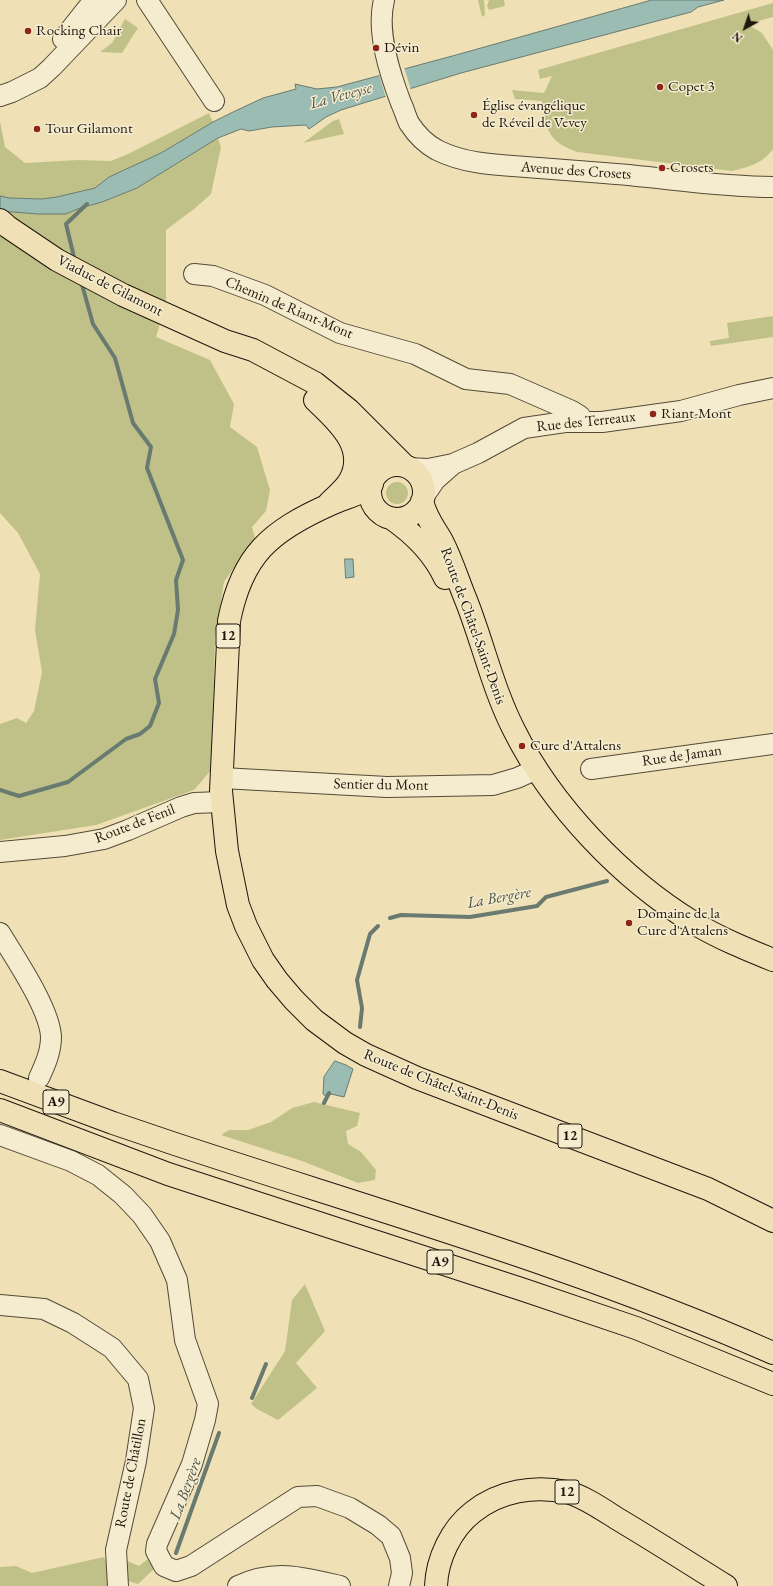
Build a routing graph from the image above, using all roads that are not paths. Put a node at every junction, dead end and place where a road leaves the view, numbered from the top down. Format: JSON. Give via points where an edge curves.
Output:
{"nodes":[{"id":1,"x":94,"y":0,"type":"edge"},
{"id":2,"x":116,"y":0,"type":"edge"},
{"id":3,"x":148,"y":0,"type":"edge"},
{"id":4,"x":384,"y":0,"type":"edge"},
{"id":5,"x":0,"y":84,"type":"edge"},
{"id":6,"x":0,"y":96,"type":"edge"},
{"id":7,"x":214,"y":101,"type":"dead end"},
{"id":8,"x":773,"y":187,"type":"edge"},
{"id":9,"x":0,"y":220,"type":"edge"},
{"id":10,"x":194,"y":274,"type":"dead end"},
{"id":11,"x":773,"y":388,"type":"edge"},
{"id":12,"x":313,"y":392,"type":"junction"},
{"id":13,"x":582,"y":422,"type":"junction"},
{"id":14,"x":453,"y":464,"type":"junction"},
{"id":15,"x":406,"y":467,"type":"junction"},
{"id":16,"x":375,"y":479,"type":"junction"},
{"id":17,"x":423,"y":499,"type":"junction"},
{"id":18,"x":322,"y":508,"type":"junction"},
{"id":19,"x":387,"y":516,"type":"junction"},
{"id":20,"x":514,"y":730,"type":"junction"},
{"id":21,"x":773,"y":744,"type":"edge"},
{"id":22,"x":591,"y":768,"type":"dead end"},
{"id":23,"x":536,"y":769,"type":"junction"},
{"id":24,"x":222,"y":778,"type":"junction"},
{"id":25,"x":221,"y":802,"type":"junction"},
{"id":26,"x":0,"y":852,"type":"edge"},
{"id":27,"x":0,"y":933,"type":"edge"},
{"id":28,"x":773,"y":960,"type":"edge"},
{"id":29,"x":39,"y":1078,"type":"tunnel mouth"},
{"id":30,"x":0,"y":1081,"type":"edge"},
{"id":31,"x":0,"y":1110,"type":"edge"},
{"id":32,"x":11,"y":1135,"type":"edge"},
{"id":33,"x":773,"y":1220,"type":"edge"},
{"id":34,"x":0,"y":1304,"type":"edge"},
{"id":35,"x":773,"y":1353,"type":"edge"},
{"id":36,"x":773,"y":1384,"type":"edge"},
{"id":37,"x":118,"y":1586,"type":"edge"},
{"id":38,"x":238,"y":1586,"type":"edge"},
{"id":39,"x":340,"y":1586,"type":"edge"},
{"id":40,"x":398,"y":1586,"type":"edge"},
{"id":41,"x":436,"y":1586,"type":"edge"},
{"id":42,"x":726,"y":1586,"type":"edge"}],
"edges":[{"from":1,"to":5,"type":"street","via":[[43,60]]},
{"from":2,"to":6,"type":"street","via":[[40,78]]},
{"from":3,"to":7,"type":"street"},
{"from":4,"to":8,"type":"street","name":"Avenue des Crosets","via":[[382,27],[391,75],[409,122],[426,143],[437,150],[482,164],[742,187]]},
{"from":9,"to":12,"type":"main road","name":"Viaduc de Gilamont","via":[[57,260],[123,295],[225,341],[253,350]]},
{"from":10,"to":13,"type":"street","name":"Chemin de Riant-Mont","via":[[213,276],[265,295],[340,333],[415,354],[466,379],[510,384],[572,411],[580,416]]},
{"from":11,"to":13,"type":"street","name":"Rue des Terreaux","via":[[681,411],[602,422]]},
{"from":12,"to":15,"type":"main road","name":"Viaduc de Gilamont","via":[[349,410]]},
{"from":12,"to":16,"type":"main road","name":"Viaduc de Gilamont","via":[[362,438],[373,457]]},
{"from":12,"to":18,"type":"main road","via":[[347,434],[355,457],[354,472],[350,480]]},
{"from":13,"to":14,"type":"street","name":"Rue des Terreaux","via":[[524,428],[491,447]]},
{"from":14,"to":15,"type":"street","name":"Rue des Terreaux","via":[[428,469]]},
{"from":14,"to":17,"type":"street","name":"Rue des Terreaux","via":[[435,480]]},
{"from":15,"to":16,"type":"main road","number":"12","via":[[387,467]]},
{"from":15,"to":17,"type":"main road","number":"12","via":[[414,471],[421,480],[424,489]]},
{"from":16,"to":18,"type":"main road","name":"Route de Châtel-Saint-Denis","number":"12","via":[[365,490]]},
{"from":16,"to":19,"type":"main road","number":"12","via":[[370,491],[372,501],[376,508]]},
{"from":17,"to":19,"type":"main road","number":"12","via":[[417,510],[410,515],[403,518]]},
{"from":17,"to":20,"type":"main road","name":"Route de Châtel-Saint-Denis","number":"12","via":[[426,516],[448,555]]},
{"from":18,"to":19,"type":"main road","name":"Route de Châtel-Saint-Denis","number":"12","via":[[356,508]]},
{"from":18,"to":24,"type":"main road","name":"Route de Châtel-Saint-Denis","number":"12","via":[[284,529],[267,542],[251,560],[233,600],[229,621]]},
{"from":19,"to":20,"type":"main road","name":"Route de Châtel-Saint-Denis","number":"12","via":[[420,541],[436,561],[467,630],[484,691]]},
{"from":20,"to":23,"type":"main road","name":"Route de Châtel-Saint-Denis","number":"12"},
{"from":21,"to":22,"type":"street","name":"Rue de Jaman"},
{"from":23,"to":24,"type":"street","name":"Sentier du Mont","via":[[493,785],[387,787]]},
{"from":23,"to":28,"type":"main road","name":"Route de Châtel-Saint-Denis","number":"12","via":[[588,835],[637,882],[694,922]]},
{"from":24,"to":25,"type":"main road","name":"Route de Châtel-Saint-Denis","number":"12"},
{"from":25,"to":26,"type":"street","name":"Route de Fenil","via":[[194,803],[181,807],[104,839],[65,846]]},
{"from":25,"to":33,"type":"main road","name":"Route de Châtel-Saint-Denis","number":"12","via":[[232,880],[246,926],[273,975],[314,1020],[366,1055],[417,1078],[708,1189]]},
{"from":27,"to":29,"type":"street","via":[[49,1023],[50,1049]]},
{"from":30,"to":35,"type":"main road","number":"A9","via":[[161,1140],[586,1280],[687,1317]]},
{"from":31,"to":36,"type":"main road","number":"A9","via":[[168,1174],[629,1326]]},
{"from":32,"to":40,"type":"street","via":[[98,1175],[123,1195],[142,1215],[160,1241],[177,1280],[185,1340],[208,1404],[192,1464],[157,1544],[156,1551],[164,1566],[176,1571],[191,1566],[298,1497],[317,1496],[350,1508],[391,1536],[400,1558],[402,1573]]},
{"from":34,"to":37,"type":"street","name":"Route de Châtillon","via":[[44,1309],[73,1323],[112,1348],[138,1378],[144,1408],[136,1461],[116,1550]]},
{"from":38,"to":39,"type":"street","via":[[252,1579],[276,1575],[314,1579]]},
{"from":41,"to":42,"type":"main road","number":"12","via":[[438,1568],[447,1545],[470,1514],[488,1502],[509,1493],[544,1489],[568,1493],[594,1505]]}]}
